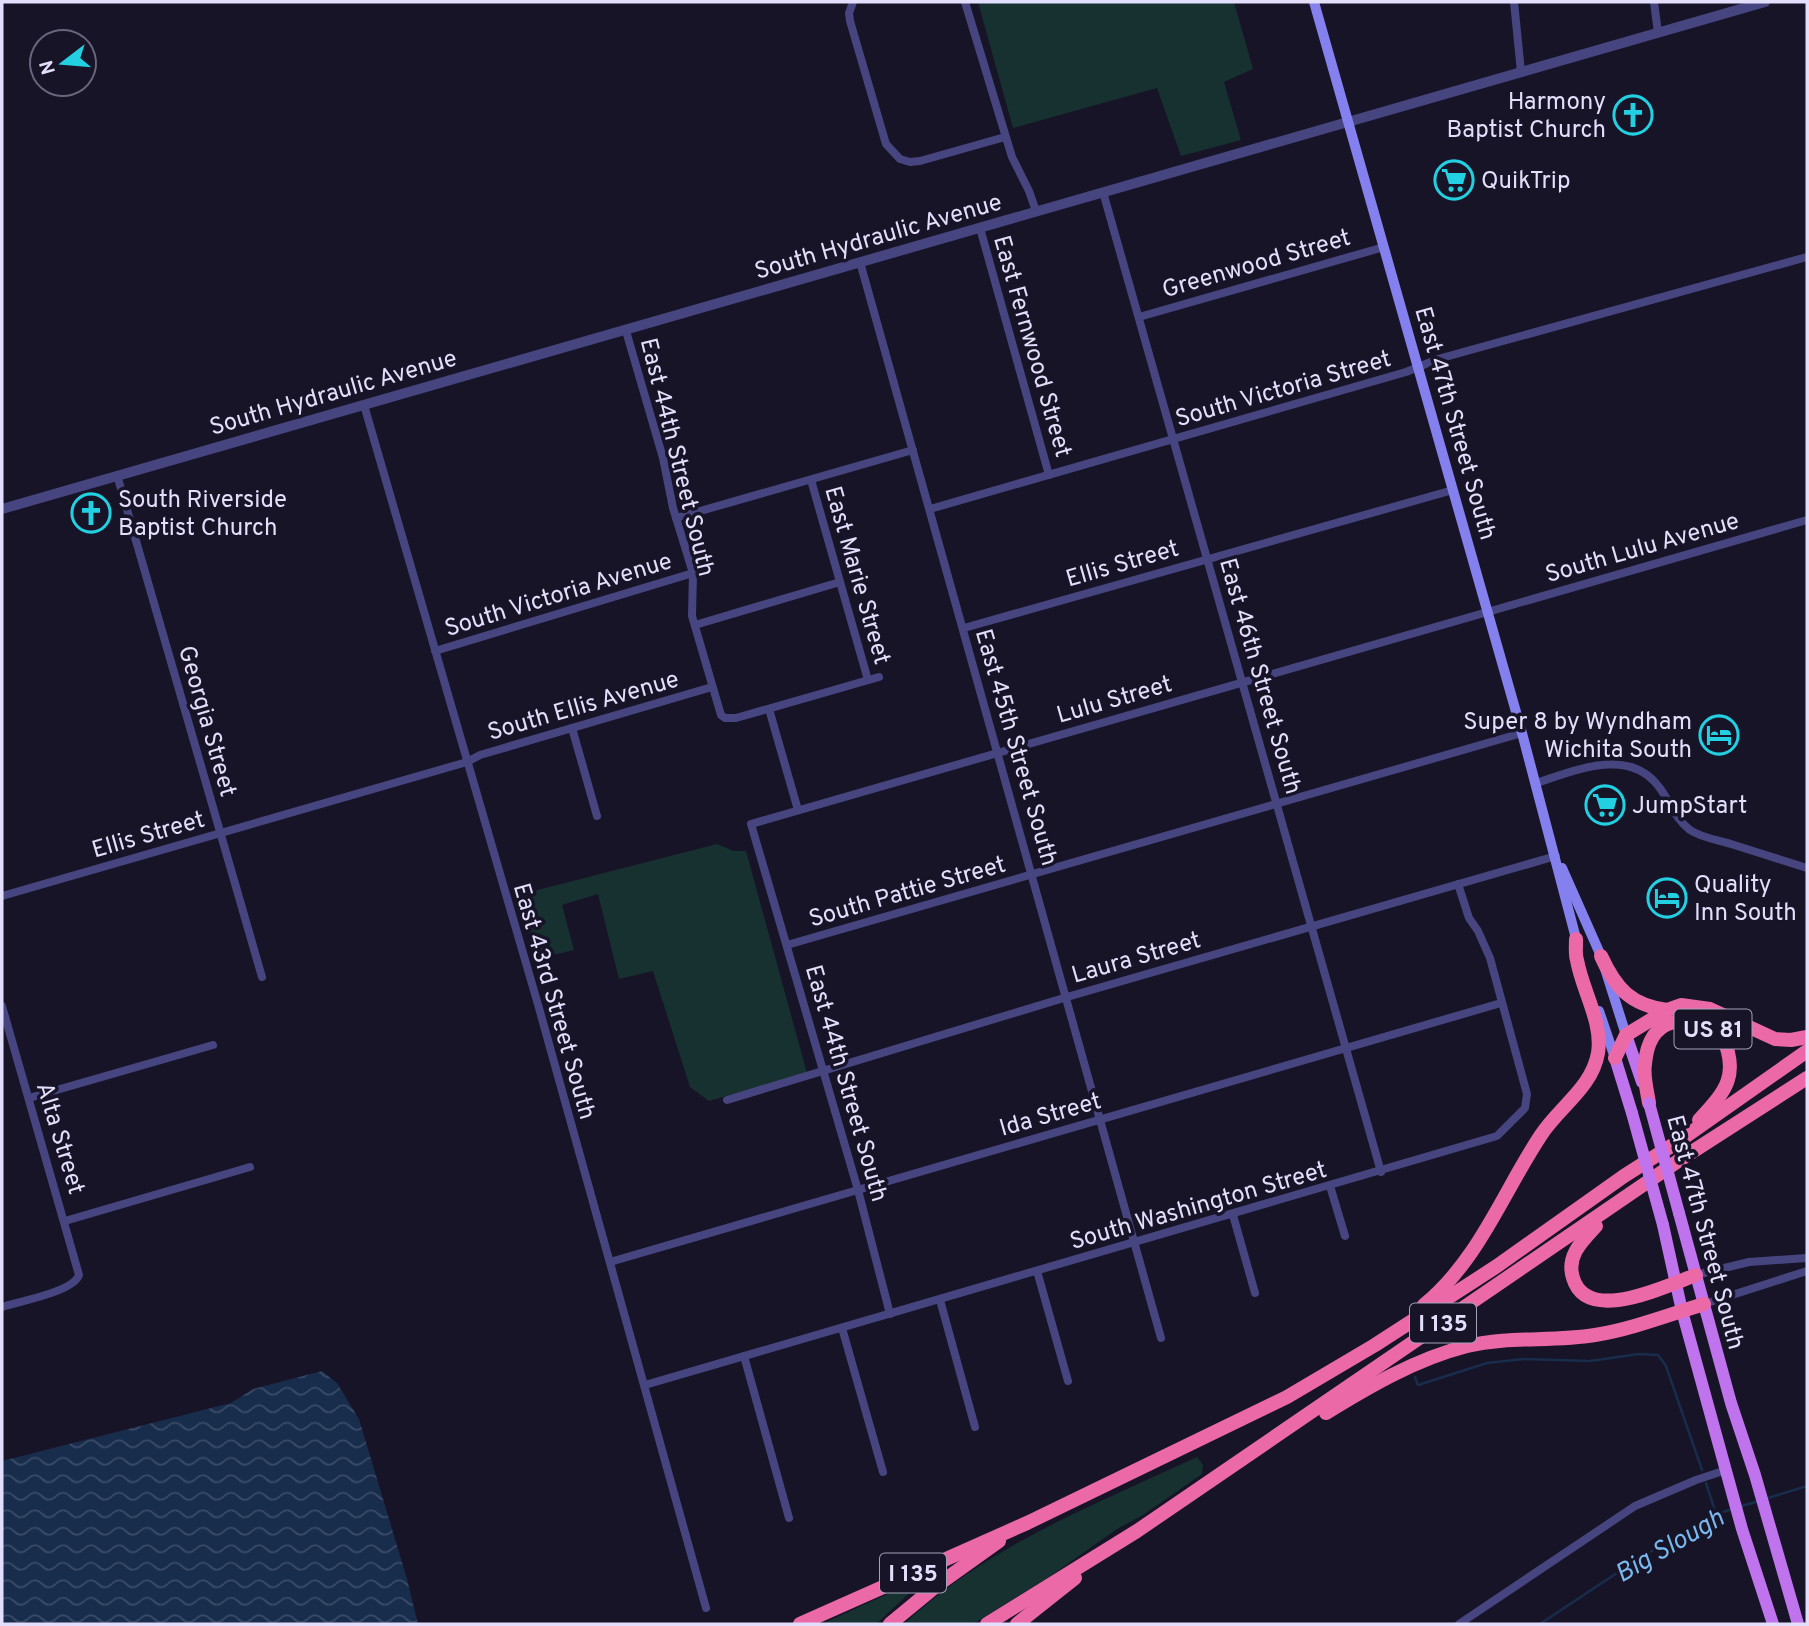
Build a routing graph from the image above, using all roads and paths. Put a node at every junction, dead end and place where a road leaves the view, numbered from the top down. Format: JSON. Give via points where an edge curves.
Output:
{"nodes":[{"id":1,"x":852,"y":2,"type":"edge"},
{"id":2,"x":965,"y":2,"type":"edge"},
{"id":3,"x":1314,"y":2,"type":"edge"},
{"id":4,"x":1514,"y":2,"type":"edge"},
{"id":5,"x":1654,"y":2,"type":"edge"},
{"id":6,"x":1765,"y":2,"type":"edge"},
{"id":7,"x":1658,"y":33,"type":"junction"},
{"id":8,"x":1521,"y":72,"type":"junction"},
{"id":9,"x":1349,"y":122,"type":"junction"},
{"id":10,"x":1005,"y":137,"type":"junction"},
{"id":11,"x":1103,"y":192,"type":"junction"},
{"id":12,"x":1036,"y":211,"type":"junction"},
{"id":13,"x":980,"y":228,"type":"junction"},
{"id":14,"x":1384,"y":247,"type":"junction"},
{"id":15,"x":1807,"y":257,"type":"edge"},
{"id":16,"x":860,"y":262,"type":"junction"},
{"id":17,"x":1139,"y":317,"type":"junction"},
{"id":18,"x":625,"y":331,"type":"junction"},
{"id":19,"x":1418,"y":367,"type":"junction"},
{"id":20,"x":363,"y":405,"type":"junction"},
{"id":21,"x":1173,"y":439,"type":"junction"},
{"id":22,"x":913,"y":450,"type":"junction"},
{"id":23,"x":117,"y":475,"type":"junction"},
{"id":24,"x":1049,"y":475,"type":"junction"},
{"id":25,"x":811,"y":480,"type":"junction"},
{"id":26,"x":1453,"y":490,"type":"junction"},
{"id":27,"x":2,"y":509,"type":"edge"},
{"id":28,"x":930,"y":509,"type":"junction"},
{"id":29,"x":676,"y":518,"type":"junction"},
{"id":30,"x":1807,"y":520,"type":"edge"},
{"id":31,"x":1208,"y":560,"type":"junction"},
{"id":32,"x":692,"y":573,"type":"junction"},
{"id":33,"x":840,"y":582,"type":"junction"},
{"id":34,"x":1488,"y":611,"type":"junction"},
{"id":35,"x":695,"y":625,"type":"junction"},
{"id":36,"x":964,"y":628,"type":"junction"},
{"id":37,"x":435,"y":651,"type":"junction"},
{"id":38,"x":879,"y":677,"type":"dead end"},
{"id":39,"x":868,"y":680,"type":"junction"},
{"id":40,"x":1243,"y":682,"type":"junction"},
{"id":41,"x":712,"y":688,"type":"junction"},
{"id":42,"x":769,"y":709,"type":"junction"},
{"id":43,"x":572,"y":728,"type":"junction"},
{"id":44,"x":1522,"y":733,"type":"junction"},
{"id":45,"x":999,"y":752,"type":"junction"},
{"id":46,"x":467,"y":762,"type":"junction"},
{"id":47,"x":1536,"y":783,"type":"junction"},
{"id":48,"x":1278,"y":804,"type":"junction"},
{"id":49,"x":798,"y":810,"type":"junction"},
{"id":50,"x":597,"y":816,"type":"dead end"},
{"id":51,"x":751,"y":824,"type":"joint"},
{"id":52,"x":221,"y":833,"type":"junction"},
{"id":53,"x":1556,"y":856,"type":"junction"},
{"id":54,"x":1807,"y":869,"type":"edge"},
{"id":55,"x":1033,"y":875,"type":"junction"},
{"id":56,"x":1458,"y":884,"type":"junction"},
{"id":57,"x":2,"y":896,"type":"edge"},
{"id":58,"x":1312,"y":927,"type":"junction"},
{"id":59,"x":1576,"y":939,"type":"junction"},
{"id":60,"x":787,"y":945,"type":"junction"},
{"id":61,"x":1601,"y":956,"type":"junction"},
{"id":62,"x":262,"y":977,"type":"dead end"},
{"id":63,"x":1067,"y":997,"type":"junction"},
{"id":64,"x":1501,"y":1003,"type":"junction"},
{"id":65,"x":2,"y":1006,"type":"edge"},
{"id":66,"x":1667,"y":1010,"type":"junction"},
{"id":67,"x":1626,"y":1034,"type":"junction"},
{"id":68,"x":1807,"y":1037,"type":"edge"},
{"id":69,"x":213,"y":1045,"type":"dead end"},
{"id":70,"x":1346,"y":1048,"type":"junction"},
{"id":71,"x":1807,"y":1051,"type":"edge"},
{"id":72,"x":1615,"y":1058,"type":"junction"},
{"id":73,"x":824,"y":1071,"type":"junction"},
{"id":74,"x":1807,"y":1078,"type":"edge"},
{"id":75,"x":29,"y":1098,"type":"junction"},
{"id":76,"x":727,"y":1100,"type":"dead end"},
{"id":77,"x":1649,"y":1103,"type":"junction"},
{"id":78,"x":1101,"y":1119,"type":"junction"},
{"id":79,"x":1679,"y":1141,"type":"junction"},
{"id":80,"x":250,"y":1167,"type":"dead end"},
{"id":81,"x":1381,"y":1171,"type":"junction"},
{"id":82,"x":1329,"y":1186,"type":"junction"},
{"id":83,"x":858,"y":1191,"type":"junction"},
{"id":84,"x":1611,"y":1209,"type":"junction"},
{"id":85,"x":1233,"y":1215,"type":"junction"},
{"id":86,"x":65,"y":1221,"type":"junction"},
{"id":87,"x":1345,"y":1236,"type":"dead end"},
{"id":88,"x":1136,"y":1243,"type":"junction"},
{"id":89,"x":1807,"y":1258,"type":"edge"},
{"id":90,"x":610,"y":1262,"type":"junction"},
{"id":91,"x":1037,"y":1271,"type":"junction"},
{"id":92,"x":1807,"y":1271,"type":"edge"},
{"id":93,"x":1696,"y":1275,"type":"junction"},
{"id":94,"x":1675,"y":1282,"type":"junction"},
{"id":95,"x":1255,"y":1293,"type":"dead end"},
{"id":96,"x":940,"y":1300,"type":"junction"},
{"id":97,"x":1704,"y":1304,"type":"junction"},
{"id":98,"x":2,"y":1307,"type":"edge"},
{"id":99,"x":1682,"y":1311,"type":"junction"},
{"id":100,"x":890,"y":1314,"type":"junction"},
{"id":101,"x":842,"y":1328,"type":"junction"},
{"id":102,"x":1161,"y":1338,"type":"dead end"},
{"id":103,"x":1375,"y":1345,"type":"junction"},
{"id":104,"x":744,"y":1356,"type":"junction"},
{"id":105,"x":1068,"y":1381,"type":"dead end"},
{"id":106,"x":645,"y":1385,"type":"junction"},
{"id":107,"x":975,"y":1427,"type":"dead end"},
{"id":108,"x":1726,"y":1470,"type":"junction"},
{"id":109,"x":883,"y":1472,"type":"dead end"},
{"id":110,"x":1205,"y":1485,"type":"junction"},
{"id":111,"x":789,"y":1518,"type":"dead end"},
{"id":112,"x":1027,"y":1523,"type":"junction"},
{"id":113,"x":1137,"y":1531,"type":"junction"},
{"id":114,"x":706,"y":1608,"type":"dead end"},
{"id":115,"x":800,"y":1624,"type":"edge"},
{"id":116,"x":890,"y":1624,"type":"edge"},
{"id":117,"x":987,"y":1624,"type":"edge"},
{"id":118,"x":1017,"y":1624,"type":"edge"},
{"id":119,"x":1459,"y":1624,"type":"edge"},
{"id":120,"x":1773,"y":1624,"type":"edge"},
{"id":121,"x":1798,"y":1624,"type":"edge"}],
"edges":[{"from":1,"to":10,"type":"street","via":[[850,21],[882,132],[900,159],[920,161]]},
{"from":2,"to":10,"type":"street","name":"East Fernwood Street"},
{"from":3,"to":9,"type":"main road","name":"East 47th Street South"},
{"from":4,"to":8,"type":"street"},
{"from":5,"to":7,"type":"street"},
{"from":6,"to":7,"type":"street","name":"South Hydraulic Avenue"},
{"from":7,"to":8,"type":"street","name":"South Hydraulic Avenue"},
{"from":8,"to":9,"type":"street","name":"South Hydraulic Avenue"},
{"from":9,"to":11,"type":"street","name":"South Hydraulic Avenue"},
{"from":9,"to":14,"type":"main road","name":"East 47th Street South"},
{"from":10,"to":12,"type":"street","name":"East Fernwood Street"},
{"from":11,"to":12,"type":"street","name":"South Hydraulic Avenue"},
{"from":11,"to":17,"type":"street","name":"East 46th Street South"},
{"from":12,"to":13,"type":"street","name":"South Hydraulic Avenue"},
{"from":13,"to":16,"type":"street","name":"South Hydraulic Avenue"},
{"from":13,"to":24,"type":"street","name":"East Fernwood Street"},
{"from":14,"to":17,"type":"street","name":"Greenwood Street"},
{"from":14,"to":19,"type":"main road","name":"East 47th Street South"},
{"from":15,"to":19,"type":"street","name":"South Victoria Street"},
{"from":16,"to":18,"type":"street","name":"South Hydraulic Avenue"},
{"from":16,"to":22,"type":"street","name":"East 45th Street South"},
{"from":17,"to":21,"type":"street","name":"East 46th Street South"},
{"from":18,"to":20,"type":"street","name":"South Hydraulic Avenue"},
{"from":18,"to":29,"type":"street","name":"East 44th Street South"},
{"from":19,"to":21,"type":"street","name":"South Victoria Street"},
{"from":19,"to":26,"type":"main road","name":"East 47th Street South"},
{"from":20,"to":23,"type":"street","name":"South Hydraulic Avenue"},
{"from":20,"to":37,"type":"street","name":"East 43rd Street South"},
{"from":21,"to":24,"type":"street","name":"South Victoria Street"},
{"from":21,"to":31,"type":"street","name":"East 46th Street South"},
{"from":22,"to":25,"type":"street"},
{"from":22,"to":28,"type":"street","name":"East 45th Street South"},
{"from":23,"to":27,"type":"street","name":"South Hydraulic Avenue"},
{"from":23,"to":52,"type":"street","name":"Georgia Street"},
{"from":24,"to":28,"type":"street","name":"South Victoria Street"},
{"from":25,"to":29,"type":"street"},
{"from":25,"to":33,"type":"street","name":"East Marie Street"},
{"from":26,"to":31,"type":"street","name":"Ellis Street"},
{"from":26,"to":34,"type":"main road","name":"East 47th Street South"},
{"from":28,"to":36,"type":"street","name":"East 45th Street South"},
{"from":29,"to":32,"type":"street","name":"East 44th Street South"},
{"from":30,"to":34,"type":"street","name":"South Lulu Avenue"},
{"from":31,"to":36,"type":"street","name":"Ellis Street"},
{"from":31,"to":40,"type":"street","name":"East 46th Street South"},
{"from":32,"to":35,"type":"street","name":"East 44th Street South"},
{"from":32,"to":37,"type":"street","name":"South Victoria Avenue"},
{"from":33,"to":35,"type":"street"},
{"from":33,"to":39,"type":"street","name":"East Marie Street"},
{"from":34,"to":40,"type":"street","name":"Lulu Street"},
{"from":34,"to":44,"type":"main road","name":"East 47th Street South"},
{"from":35,"to":41,"type":"street","name":"East 44th Street South"},
{"from":36,"to":45,"type":"street","name":"East 45th Street South"},
{"from":37,"to":46,"type":"street","name":"East 43rd Street South"},
{"from":38,"to":39,"type":"street"},
{"from":39,"to":42,"type":"street"},
{"from":40,"to":45,"type":"street","name":"Lulu Street"},
{"from":40,"to":48,"type":"street","name":"East 46th Street South"},
{"from":41,"to":42,"type":"street","name":"East 44th Street South","via":[[725,718]]},
{"from":41,"to":43,"type":"street","name":"South Ellis Avenue"},
{"from":42,"to":49,"type":"street"},
{"from":43,"to":46,"type":"street","name":"South Ellis Avenue"},
{"from":43,"to":50,"type":"street"},
{"from":44,"to":47,"type":"main road","name":"East 47th Street South"},
{"from":44,"to":48,"type":"street","name":"South Pattie Street"},
{"from":45,"to":49,"type":"street","name":"Lulu Street"},
{"from":45,"to":55,"type":"street","name":"East 45th Street South"},
{"from":46,"to":52,"type":"street","name":"Ellis Street"},
{"from":46,"to":90,"type":"street","name":"East 43rd Street South"},
{"from":47,"to":53,"type":"main road","name":"East 47th Street South"},
{"from":47,"to":54,"type":"street","via":[[1582,768],[1629,767],[1659,786],[1674,814],[1690,830]]},
{"from":48,"to":55,"type":"street","name":"South Pattie Street"},
{"from":48,"to":58,"type":"street","name":"East 46th Street South"},
{"from":49,"to":51,"type":"street","name":"Lulu Street"},
{"from":51,"to":60,"type":"street","name":"East 44th Street South"},
{"from":52,"to":57,"type":"street","name":"Ellis Street"},
{"from":52,"to":62,"type":"street","name":"Georgia Street"},
{"from":53,"to":56,"type":"street","name":"Laura Street"},
{"from":53,"to":59,"type":"main road","name":"East 47th Street South"},
{"from":53,"to":61,"type":"main road","name":"East 47th Street South"},
{"from":55,"to":60,"type":"street","name":"South Pattie Street"},
{"from":55,"to":63,"type":"street","name":"East 45th Street South"},
{"from":56,"to":58,"type":"street","name":"Laura Street"},
{"from":56,"to":64,"type":"street","name":"South Washington Street","via":[[1490,958]]},
{"from":58,"to":63,"type":"street","name":"Laura Street"},
{"from":58,"to":70,"type":"street","name":"East 46th Street South"},
{"from":59,"to":72,"type":"main road","name":"East 47th Street South"},
{"from":59,"to":103,"type":"highway","via":[[1576,959],[1598,1036],[1594,1067],[1544,1131],[1477,1245],[1436,1296]]},
{"from":60,"to":73,"type":"street","name":"East 44th Street South"},
{"from":61,"to":66,"type":"highway","via":[[1626,995],[1643,1005]]},
{"from":61,"to":67,"type":"main road","name":"East 47th Street South"},
{"from":63,"to":73,"type":"street","name":"Laura Street"},
{"from":63,"to":78,"type":"street","name":"East 45th Street South"},
{"from":64,"to":70,"type":"street","name":"Ida Street"},
{"from":64,"to":81,"type":"street","name":"South Washington Street","via":[[1527,1094],[1525,1108],[1497,1136]]},
{"from":65,"to":75,"type":"street","name":"Alta Street"},
{"from":66,"to":67,"type":"highway"},
{"from":66,"to":68,"type":"highway","via":[[1681,1006],[1710,1009],[1775,1039]]},
{"from":67,"to":72,"type":"highway"},
{"from":67,"to":77,"type":"main road","name":"East 47th Street South"},
{"from":69,"to":75,"type":"street"},
{"from":70,"to":78,"type":"street","name":"Ida Street"},
{"from":70,"to":81,"type":"street","name":"East 46th Street South"},
{"from":71,"to":79,"type":"highway","number":"I 135"},
{"from":72,"to":94,"type":"main road","name":"East 47th Street South","bridge":true},
{"from":73,"to":76,"type":"street","name":"Laura Street"},
{"from":73,"to":83,"type":"street","name":"East 44th Street South"},
{"from":74,"to":84,"type":"highway","number":"I 135"},
{"from":75,"to":86,"type":"street","name":"Alta Street"},
{"from":77,"to":79,"type":"highway","number":"US 81","via":[[1645,1059],[1659,1028],[1680,1020],[1699,1022],[1722,1035],[1731,1061],[1729,1078],[1718,1099]]},
{"from":77,"to":93,"type":"main road","name":"East 47th Street South","number":"US 81","bridge":true},
{"from":78,"to":83,"type":"street","name":"Ida Street"},
{"from":78,"to":88,"type":"street","name":"East 45th Street South"},
{"from":79,"to":103,"type":"highway","number":"I 135"},
{"from":80,"to":86,"type":"street"},
{"from":81,"to":82,"type":"street","name":"South Washington Street"},
{"from":82,"to":85,"type":"street","name":"South Washington Street"},
{"from":82,"to":87,"type":"street"},
{"from":83,"to":90,"type":"street","name":"Ida Street"},
{"from":83,"to":100,"type":"street","name":"East 44th Street South"},
{"from":84,"to":94,"type":"highway","via":[[1577,1247],[1572,1276],[1577,1289],[1599,1302],[1636,1296]]},
{"from":84,"to":110,"type":"highway","number":"I 135"},
{"from":85,"to":88,"type":"street","name":"South Washington Street"},
{"from":85,"to":95,"type":"street"},
{"from":86,"to":98,"type":"street","name":"Alta Street","via":[[79,1275],[76,1281]]},
{"from":88,"to":91,"type":"street","name":"South Washington Street"},
{"from":88,"to":102,"type":"street","name":"East 45th Street South"},
{"from":89,"to":93,"type":"street","via":[[1749,1262]]},
{"from":90,"to":106,"type":"street","name":"East 43rd Street South"},
{"from":91,"to":96,"type":"street","name":"South Washington Street"},
{"from":91,"to":105,"type":"street"},
{"from":92,"to":97,"type":"street"},
{"from":93,"to":94,"type":"highway"},
{"from":93,"to":97,"type":"main road","name":"East 47th Street South","number":"US 81"},
{"from":94,"to":99,"type":"main road","name":"East 47th Street South"},
{"from":96,"to":100,"type":"street","name":"South Washington Street"},
{"from":96,"to":107,"type":"street"},
{"from":97,"to":99,"type":"highway"},
{"from":97,"to":121,"type":"main road","name":"East 47th Street South","number":"US 81"},
{"from":99,"to":108,"type":"main road","name":"East 47th Street South"},
{"from":99,"to":110,"type":"highway","via":[[1596,1335],[1509,1339],[1467,1346],[1427,1360],[1363,1391]]},
{"from":100,"to":101,"type":"street","name":"South Washington Street"},
{"from":101,"to":104,"type":"street","name":"South Washington Street"},
{"from":101,"to":109,"type":"street"},
{"from":103,"to":112,"type":"highway","number":"I 135","via":[[1287,1397]]},
{"from":104,"to":106,"type":"street","name":"South Washington Street"},
{"from":104,"to":111,"type":"street"},
{"from":106,"to":114,"type":"street","name":"East 43rd Street South"},
{"from":108,"to":119,"type":"street","via":[[1635,1506]]},
{"from":108,"to":120,"type":"main road","name":"East 47th Street South"},
{"from":110,"to":113,"type":"highway","number":"I 135"},
{"from":112,"to":115,"type":"highway","number":"I 135"},
{"from":112,"to":116,"type":"highway"},
{"from":113,"to":117,"type":"highway","number":"I 135"},
{"from":113,"to":118,"type":"highway"}]}
